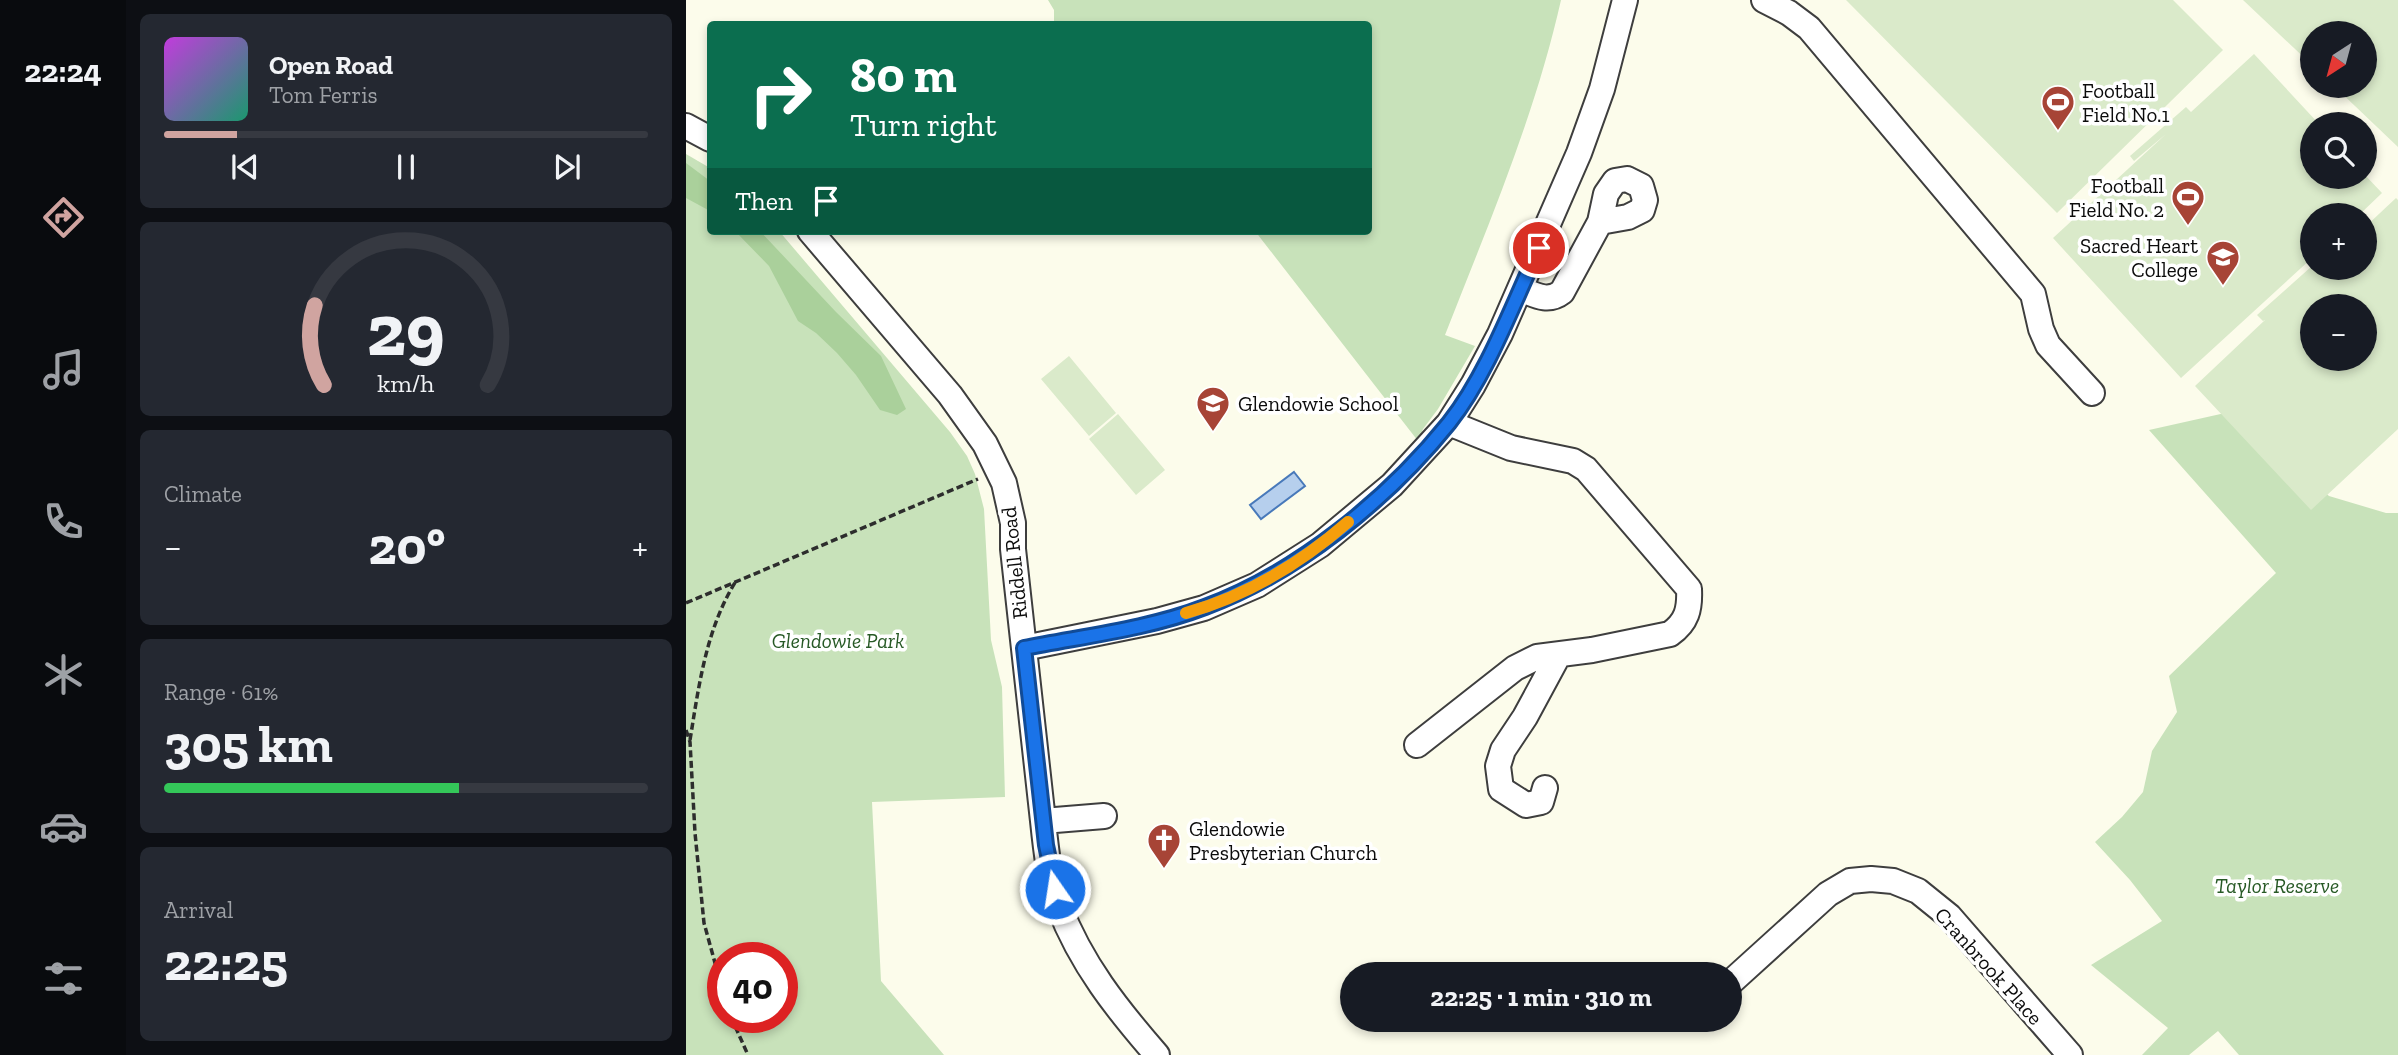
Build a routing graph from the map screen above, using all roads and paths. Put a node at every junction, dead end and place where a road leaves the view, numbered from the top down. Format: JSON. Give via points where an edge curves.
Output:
{"nodes":[{"id":1,"x":1625,"y":0,"type":"edge"},
{"id":2,"x":1764,"y":0,"type":"edge"},
{"id":3,"x":686,"y":126,"type":"edge"},
{"id":4,"x":707,"y":137,"type":"edge"},
{"id":5,"x":1600,"y":222,"type":"dead end"},
{"id":6,"x":813,"y":235,"type":"edge"},
{"id":7,"x":1520,"y":289,"type":"junction"},
{"id":8,"x":2091,"y":393,"type":"dead end"},
{"id":9,"x":1449,"y":423,"type":"junction"},
{"id":10,"x":980,"y":478,"type":"dead end"},
{"id":11,"x":737,"y":580,"type":"junction"},
{"id":12,"x":686,"y":603,"type":"edge"},
{"id":13,"x":1024,"y":648,"type":"junction"},
{"id":14,"x":1559,"y":654,"type":"junction"},
{"id":15,"x":686,"y":730,"type":"edge"},
{"id":16,"x":690,"y":742,"type":"junction"},
{"id":17,"x":1417,"y":745,"type":"dead end"},
{"id":18,"x":1545,"y":788,"type":"dead end"},
{"id":19,"x":1104,"y":816,"type":"dead end"},
{"id":20,"x":1043,"y":821,"type":"junction"},
{"id":21,"x":709,"y":942,"type":"edge"},
{"id":22,"x":1742,"y":972,"type":"edge"},
{"id":23,"x":738,"y":1033,"type":"edge"},
{"id":24,"x":748,"y":1055,"type":"edge"},
{"id":25,"x":1157,"y":1055,"type":"edge"},
{"id":26,"x":2070,"y":1055,"type":"edge"}],
"edges":[{"from":1,"to":7,"type":"street","via":[[1580,153]]},
{"from":2,"to":8,"type":"street","via":[[1809,28],[2033,294],[2048,345]]},
{"from":3,"to":4,"type":"street"},
{"from":5,"to":7,"type":"street","via":[[1562,292],[1543,298]]},
{"from":6,"to":13,"type":"street","name":"Riddell Road","via":[[950,395],[994,459],[1013,523]]},
{"from":7,"to":9,"type":"street"},
{"from":9,"to":13,"type":"street","via":[[1392,485],[1320,545],[1257,585],[1204,608],[1157,621]]},
{"from":9,"to":14,"type":"street","via":[[1511,448],[1573,461],[1586,469],[1689,589],[1690,607],[1681,626],[1670,634]]},
{"from":10,"to":11,"type":"path"},
{"from":11,"to":12,"type":"path"},
{"from":11,"to":16,"type":"path","via":[[709,640]]},
{"from":13,"to":20,"type":"street","name":"Riddell Road"},
{"from":14,"to":17,"type":"street","via":[[1537,657],[1515,668]]},
{"from":14,"to":18,"type":"street","via":[[1498,766],[1501,789],[1526,805],[1541,802]]},
{"from":15,"to":16,"type":"path"},
{"from":16,"to":21,"type":"path","via":[[695,833]]},
{"from":19,"to":20,"type":"street"},
{"from":20,"to":25,"type":"street","name":"Riddell Road","via":[[1054,884],[1069,928],[1097,981]]},
{"from":22,"to":26,"type":"street","name":"Cranbrook Place","via":[[1828,894],[1850,881],[1893,881],[1918,891],[1949,916]]},
{"from":23,"to":24,"type":"path"}]}
